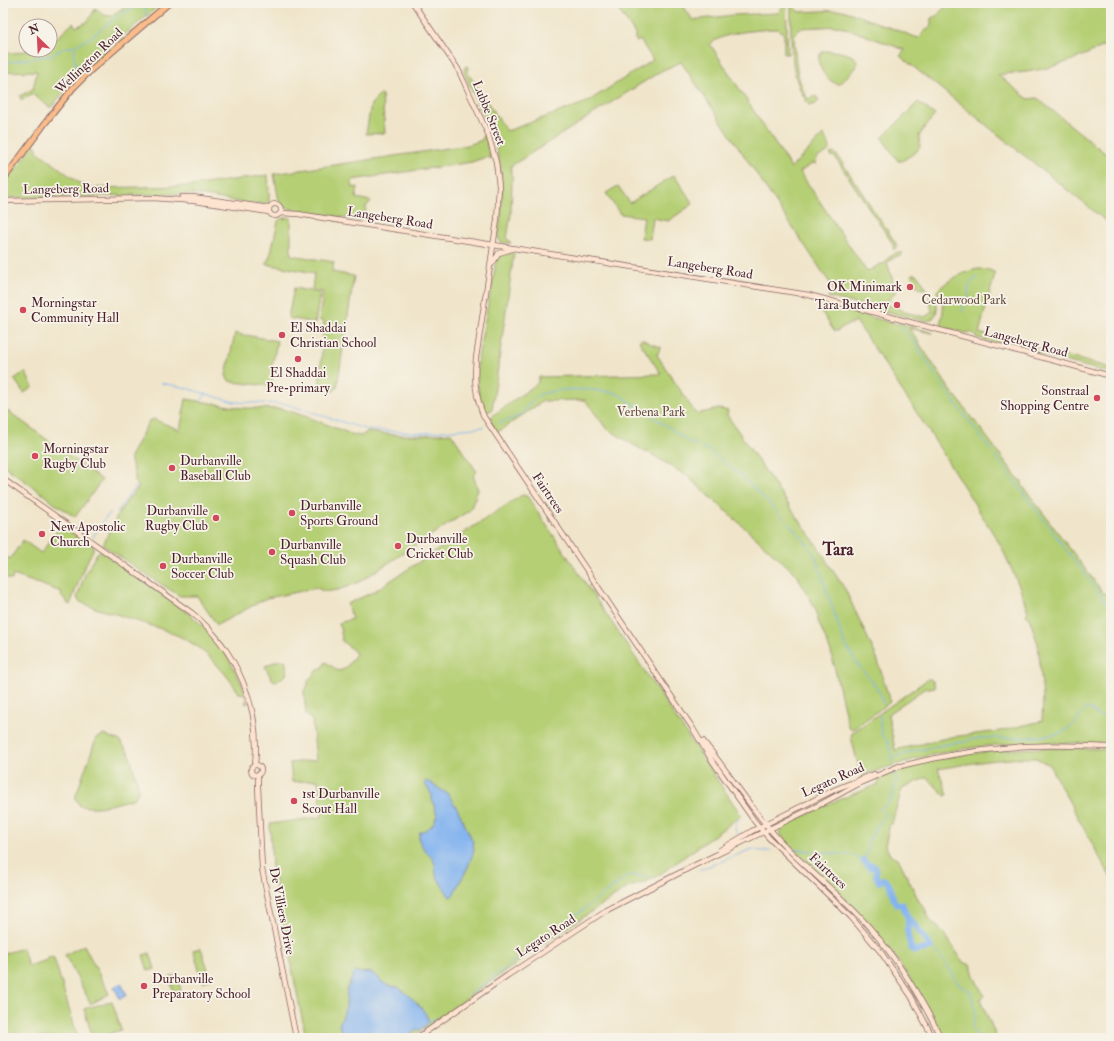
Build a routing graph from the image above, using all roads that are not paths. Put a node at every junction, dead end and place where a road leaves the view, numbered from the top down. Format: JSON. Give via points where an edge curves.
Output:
{"nodes":[{"id":1,"x":169,"y":3,"type":"edge"},
{"id":2,"x":414,"y":3,"type":"edge"},
{"id":3,"x":3,"y":180,"type":"edge"},
{"id":4,"x":3,"y":201,"type":"edge"},
{"id":5,"x":269,"y":210,"type":"junction"},
{"id":6,"x":281,"y":211,"type":"junction"},
{"id":7,"x":494,"y":245,"type":"junction"},
{"id":8,"x":514,"y":248,"type":"junction"},
{"id":9,"x":491,"y":267,"type":"junction"},
{"id":10,"x":1111,"y":376,"type":"edge"},
{"id":11,"x":3,"y":479,"type":"edge"},
{"id":12,"x":692,"y":727,"type":"junction"},
{"id":13,"x":1111,"y":747,"type":"edge"},
{"id":14,"x":257,"y":765,"type":"junction"},
{"id":15,"x":899,"y":766,"type":"junction"},
{"id":16,"x":256,"y":774,"type":"junction"},
{"id":17,"x":766,"y":824,"type":"junction"},
{"id":18,"x":760,"y":827,"type":"junction"},
{"id":19,"x":770,"y":829,"type":"junction"},
{"id":20,"x":764,"y":832,"type":"junction"},
{"id":21,"x":695,"y":865,"type":"junction"},
{"id":22,"x":296,"y":1038,"type":"edge"},
{"id":23,"x":417,"y":1038,"type":"edge"},
{"id":24,"x":933,"y":1038,"type":"edge"},
{"id":25,"x":941,"y":1038,"type":"edge"}],
"edges":[{"from":1,"to":3,"type":"main road","name":"Wellington Road","via":[[78,83]]},
{"from":2,"to":7,"type":"main road","name":"Lubbe Street","via":[[458,69],[490,141],[499,186]]},
{"from":4,"to":5,"type":"main road","name":"Langeberg Road","via":[[193,197]]},
{"from":5,"to":6,"type":"main road","via":[[271,215],[275,216]]},
{"from":5,"to":6,"type":"main road","via":[[276,204]]},
{"from":6,"to":7,"type":"main road","name":"Langeberg Road"},
{"from":7,"to":8,"type":"main road","name":"Langeberg Road"},
{"from":7,"to":9,"type":"main road","name":"Fairtrees"},
{"from":8,"to":9,"type":"main road","via":[[499,253]]},
{"from":8,"to":10,"type":"main road","name":"Langeberg Road","via":[[809,296]]},
{"from":9,"to":12,"type":"main road","name":"Fairtrees","via":[[475,368],[476,396],[482,413]]},
{"from":11,"to":14,"type":"main road","via":[[209,628],[228,652],[250,700]]},
{"from":12,"to":17,"type":"main road","name":"Fairtrees"},
{"from":12,"to":18,"type":"main road","name":"Fairtrees"},
{"from":13,"to":15,"type":"main road","name":"Legato Road","via":[[1005,748],[966,752]]},
{"from":14,"to":16,"type":"main road","via":[[261,770]]},
{"from":14,"to":16,"type":"main road","via":[[251,769]]},
{"from":15,"to":17,"type":"main road","name":"Legato Road","via":[[853,782]]},
{"from":15,"to":19,"type":"main road","name":"Legato Road"},
{"from":16,"to":22,"type":"main road","name":"De Villiers Drive","via":[[262,869]]},
{"from":17,"to":18,"type":"main road","name":"Legato Road"},
{"from":17,"to":19,"type":"main road","name":"Fairtrees"},
{"from":18,"to":20,"type":"main road","name":"Fairtrees"},
{"from":18,"to":21,"type":"main road","name":"Legato Road"},
{"from":19,"to":20,"type":"main road","name":"Legato Road"},
{"from":19,"to":25,"type":"main road","name":"Fairtrees","via":[[877,936],[918,996]]},
{"from":20,"to":21,"type":"main road","name":"Legato Road"},
{"from":20,"to":24,"type":"main road","name":"Fairtrees","via":[[869,937],[911,996]]},
{"from":21,"to":23,"type":"main road","name":"Legato Road","via":[[605,911]]}]}
